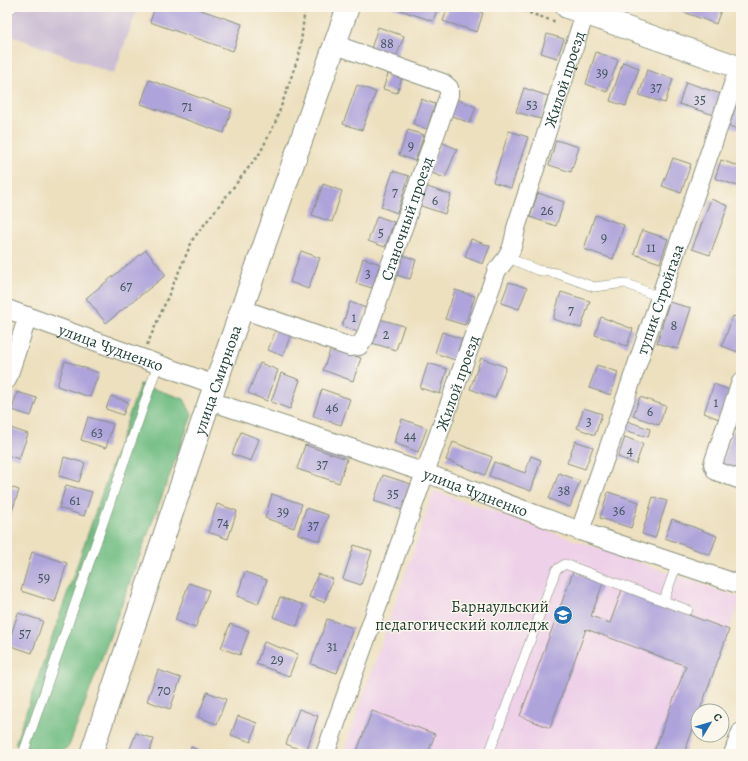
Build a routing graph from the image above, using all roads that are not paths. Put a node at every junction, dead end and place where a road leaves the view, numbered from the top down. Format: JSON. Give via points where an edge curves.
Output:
{"nodes":[{"id":1,"x":13,"y":7,"type":"edge"},
{"id":2,"x":348,"y":7,"type":"edge"},
{"id":3,"x":576,"y":10,"type":"edge"},
{"id":4,"x":7,"y":12,"type":"edge"},
{"id":5,"x":336,"y":45,"type":"junction"},
{"id":6,"x":740,"y":67,"type":"edge"},
{"id":7,"x":509,"y":258,"type":"junction"},
{"id":8,"x":659,"y":297,"type":"junction"},
{"id":9,"x":7,"y":309,"type":"edge"},
{"id":10,"x":242,"y":309,"type":"junction"},
{"id":11,"x":28,"y":316,"type":"junction"},
{"id":12,"x":150,"y":361,"type":"junction"},
{"id":13,"x":7,"y":380,"type":"edge"},
{"id":14,"x":741,"y":382,"type":"edge"},
{"id":15,"x":213,"y":393,"type":"junction"},
{"id":16,"x":426,"y":473,"type":"junction"},
{"id":17,"x":741,"y":480,"type":"edge"},
{"id":18,"x":580,"y":531,"type":"junction"},
{"id":19,"x":677,"y":563,"type":"junction"},
{"id":20,"x":741,"y":585,"type":"edge"},
{"id":21,"x":664,"y":600,"type":"junction"},
{"id":22,"x":688,"y":610,"type":"dead end"},
{"id":23,"x":741,"y":732,"type":"edge"},
{"id":24,"x":23,"y":754,"type":"edge"},
{"id":25,"x":91,"y":754,"type":"edge"},
{"id":26,"x":325,"y":754,"type":"edge"},
{"id":27,"x":489,"y":754,"type":"edge"},
{"id":28,"x":733,"y":754,"type":"edge"}],
"edges":[{"from":1,"to":4,"type":"lane"},
{"from":2,"to":5,"type":"street","name":"улица Смирнова"},
{"from":3,"to":6,"type":"street","via":[[607,17]]},
{"from":3,"to":7,"type":"street","name":"Жилой проезд"},
{"from":5,"to":10,"type":"street","name":"улица Смирнова"},
{"from":5,"to":10,"type":"street","name":"Станочный проезд","via":[[443,83],[449,88],[365,338],[359,346],[350,347]]},
{"from":6,"to":8,"type":"street","name":"тупик Стройгаза"},
{"from":7,"to":8,"type":"lane","via":[[537,270],[556,273],[594,287],[625,283]]},
{"from":7,"to":16,"type":"street","name":"Жилой проезд","via":[[498,270]]},
{"from":8,"to":18,"type":"street","name":"тупик Стройгаза"},
{"from":9,"to":11,"type":"street","name":"улица Чудненко"},
{"from":10,"to":15,"type":"street","name":"улица Смирнова"},
{"from":11,"to":12,"type":"street","name":"улица Чудненко"},
{"from":11,"to":13,"type":"street"},
{"from":12,"to":15,"type":"street","name":"улица Чудненко"},
{"from":12,"to":24,"type":"lane"},
{"from":14,"to":17,"type":"street","via":[[713,464],[716,471]]},
{"from":15,"to":16,"type":"street","name":"улица Чудненко"},
{"from":15,"to":25,"type":"street","name":"улица Смирнова"},
{"from":16,"to":18,"type":"street","name":"улица Чудненко"},
{"from":16,"to":26,"type":"street","name":"Жилой проезд"},
{"from":18,"to":19,"type":"street","name":"улица Чудненко"},
{"from":19,"to":20,"type":"street","name":"улица Чудненко"},
{"from":19,"to":21,"type":"lane"},
{"from":21,"to":22,"type":"lane"},
{"from":21,"to":27,"type":"lane","via":[[565,564],[559,566]]},
{"from":23,"to":28,"type":"street"}]}
